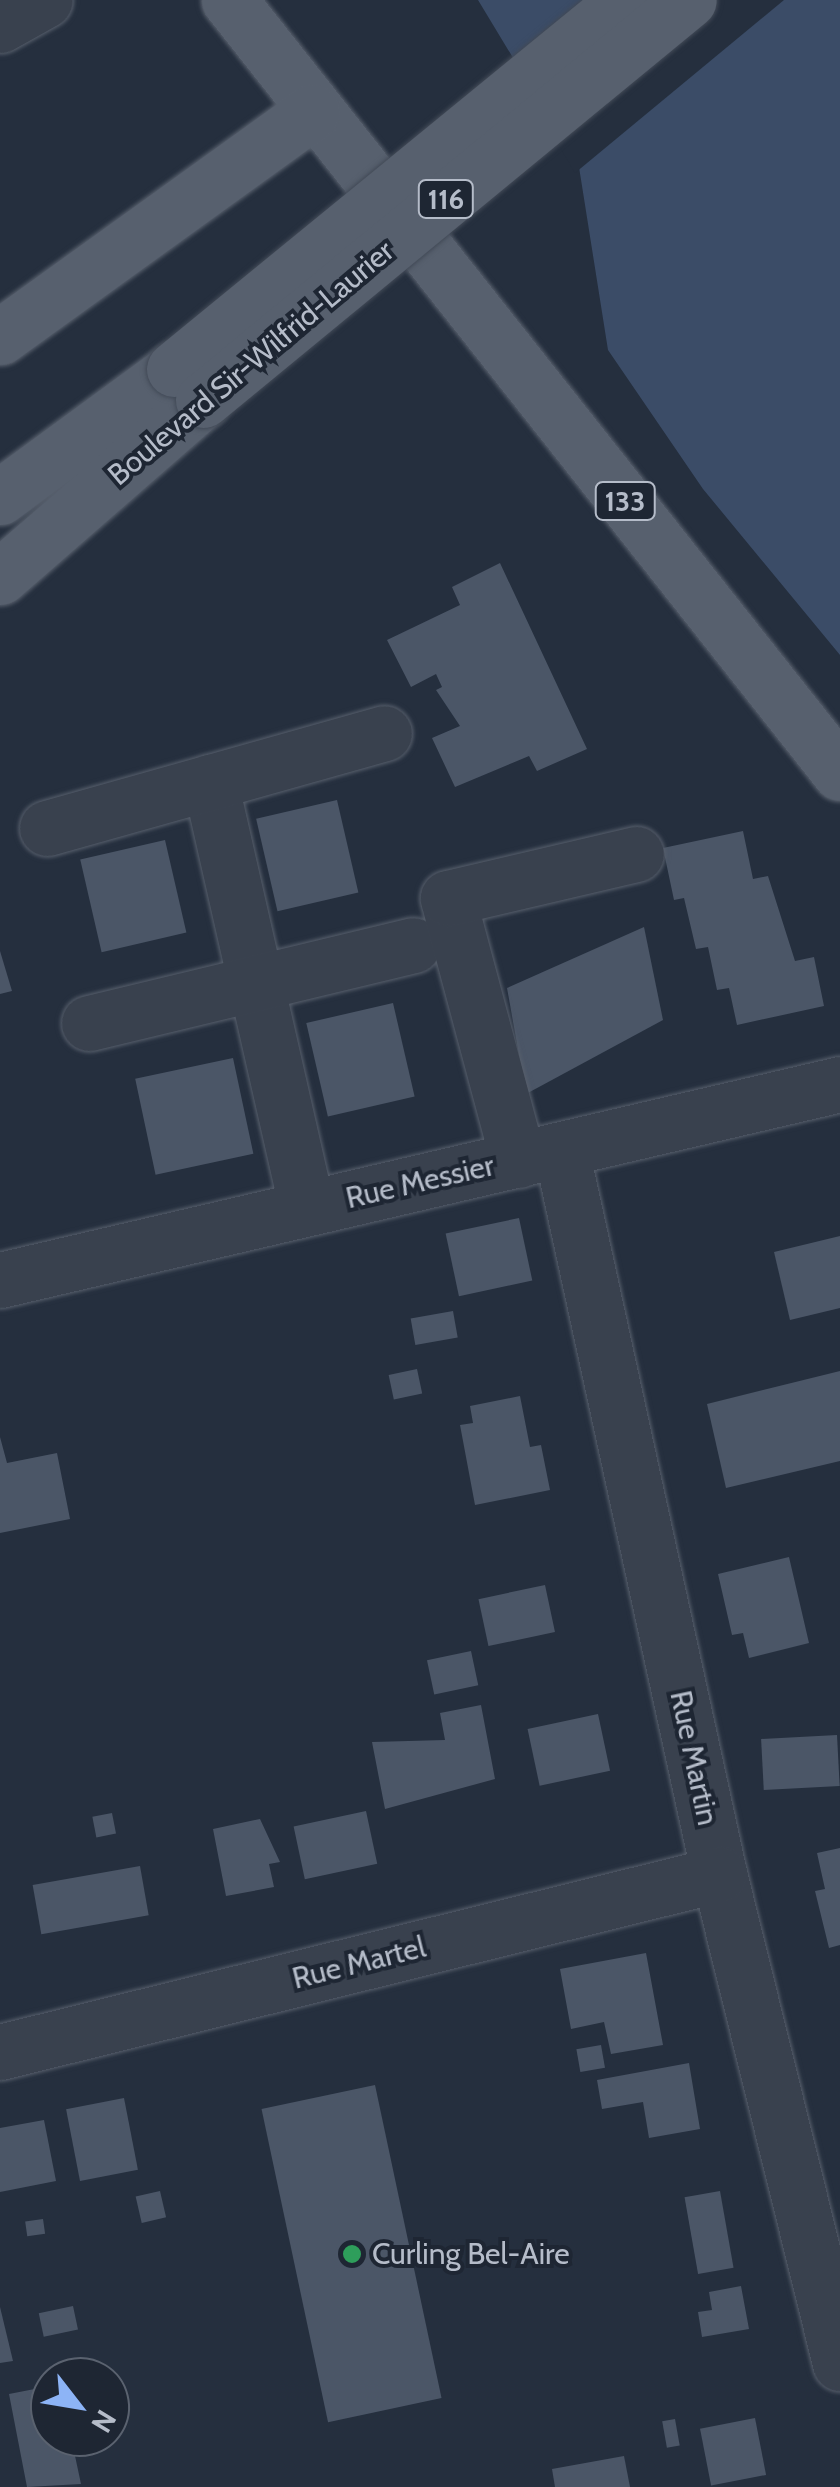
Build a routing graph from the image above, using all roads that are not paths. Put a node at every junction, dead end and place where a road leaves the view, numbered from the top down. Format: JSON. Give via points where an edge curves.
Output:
{"nodes":[{"id":1,"x":45,"y":0,"type":"edge"},
{"id":2,"x":229,"y":0,"type":"edge"},
{"id":3,"x":625,"y":0,"type":"edge"},
{"id":4,"x":689,"y":0,"type":"edge"},
{"id":5,"x":0,"y":25,"type":"edge"},
{"id":6,"x":312,"y":112,"type":"junction"},
{"id":7,"x":0,"y":337,"type":"edge"},
{"id":8,"x":189,"y":384,"type":"junction"},
{"id":9,"x":0,"y":497,"type":"edge"},
{"id":10,"x":0,"y":577,"type":"edge"},
{"id":11,"x":384,"y":733,"type":"dead end"},
{"id":12,"x":840,"y":773,"type":"edge"},
{"id":13,"x":210,"y":782,"type":"junction"},
{"id":14,"x":47,"y":828,"type":"dead end"},
{"id":15,"x":636,"y":854,"type":"dead end"},
{"id":16,"x":413,"y":945,"type":"dead end"},
{"id":17,"x":256,"y":983,"type":"junction"},
{"id":18,"x":89,"y":1023,"type":"dead end"},
{"id":19,"x":840,"y":1084,"type":"edge"},
{"id":20,"x":540,"y":1155,"type":"junction"},
{"id":21,"x":307,"y":1208,"type":"junction"},
{"id":22,"x":0,"y":1280,"type":"edge"},
{"id":23,"x":719,"y":1874,"type":"junction"},
{"id":24,"x":0,"y":2052,"type":"edge"},
{"id":25,"x":840,"y":2364,"type":"edge"}],
"edges":[{"from":1,"to":5,"type":"street"},
{"from":2,"to":6,"type":"main road","number":"133"},
{"from":3,"to":8,"type":"main road","name":"Boulevard Sir-Wilfrid-Laurier","number":"116","bridge":true},
{"from":4,"to":8,"type":"main road","name":"Boulevard Sir-Wilfrid-Laurier","number":"116","bridge":true},
{"from":6,"to":7,"type":"main road"},
{"from":6,"to":12,"type":"main road","number":"133"},
{"from":8,"to":9,"type":"main road","name":"Boulevard Sir-Wilfrid-Laurier","number":"116"},
{"from":8,"to":10,"type":"main road","name":"Boulevard Sir-Wilfrid-Laurier","number":"116"},
{"from":11,"to":13,"type":"street"},
{"from":13,"to":14,"type":"street"},
{"from":13,"to":17,"type":"street"},
{"from":15,"to":20,"type":"street","name":"Rue Martin","via":[[448,898]]},
{"from":16,"to":17,"type":"street"},
{"from":17,"to":18,"type":"street"},
{"from":17,"to":21,"type":"street"},
{"from":19,"to":20,"type":"street","name":"Rue Messier"},
{"from":20,"to":21,"type":"street","name":"Rue Messier"},
{"from":20,"to":23,"type":"street","name":"Rue Martin"},
{"from":21,"to":22,"type":"street","name":"Rue Messier"},
{"from":23,"to":24,"type":"street","name":"Rue Martel"},
{"from":23,"to":25,"type":"street","name":"Rue Martin"}]}
